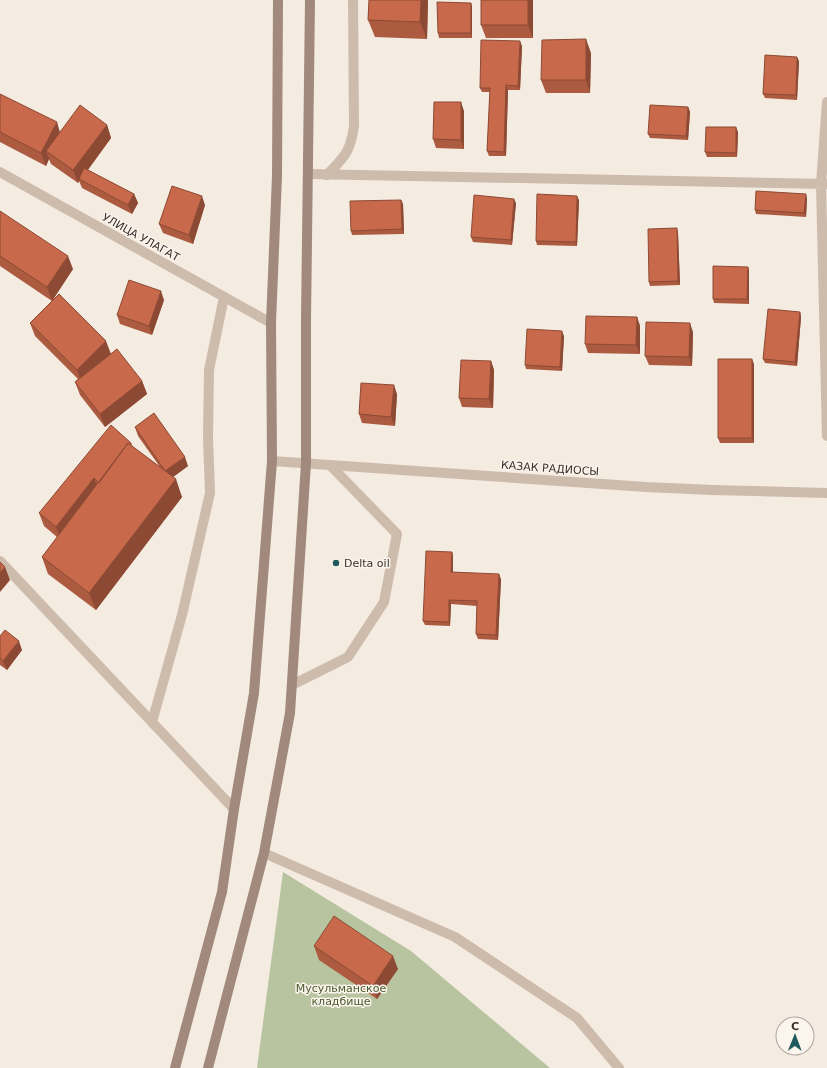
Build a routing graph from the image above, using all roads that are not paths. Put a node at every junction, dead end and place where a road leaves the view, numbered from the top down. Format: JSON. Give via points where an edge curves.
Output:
{"nodes":[{"id":1,"x":278,"y":0,"type":"edge"},
{"id":2,"x":310,"y":0,"type":"edge"},
{"id":3,"x":353,"y":0,"type":"edge"},
{"id":4,"x":827,"y":102,"type":"edge"},
{"id":5,"x":0,"y":172,"type":"edge"},
{"id":6,"x":309,"y":174,"type":"junction"},
{"id":7,"x":326,"y":175,"type":"junction"},
{"id":8,"x":824,"y":184,"type":"edge"},
{"id":9,"x":224,"y":297,"type":"junction"},
{"id":10,"x":271,"y":323,"type":"junction"},
{"id":11,"x":827,"y":436,"type":"edge"},
{"id":12,"x":272,"y":461,"type":"junction"},
{"id":13,"x":306,"y":463,"type":"junction"},
{"id":14,"x":330,"y":465,"type":"junction"},
{"id":15,"x":827,"y":493,"type":"edge"},
{"id":16,"x":0,"y":561,"type":"edge"},
{"id":17,"x":292,"y":685,"type":"junction"},
{"id":18,"x":152,"y":722,"type":"junction"},
{"id":19,"x":234,"y":809,"type":"junction"},
{"id":20,"x":264,"y":853,"type":"junction"},
{"id":21,"x":175,"y":1068,"type":"edge"},
{"id":22,"x":208,"y":1068,"type":"edge"},
{"id":23,"x":619,"y":1068,"type":"edge"}],
"edges":[{"from":1,"to":10,"type":"main road","via":[[277,176]]},
{"from":2,"to":6,"type":"main road"},
{"from":3,"to":7,"type":"street","via":[[352,143],[345,157]]},
{"from":4,"to":8,"type":"street"},
{"from":5,"to":9,"type":"street","name":"УЛИЦА УЛАГАТ"},
{"from":6,"to":7,"type":"street"},
{"from":6,"to":13,"type":"main road"},
{"from":7,"to":8,"type":"street"},
{"from":8,"to":11,"type":"street"},
{"from":9,"to":10,"type":"street","name":"УЛИЦА УЛАГАТ"},
{"from":9,"to":18,"type":"street","via":[[210,370],[210,493],[182,615]]},
{"from":10,"to":12,"type":"main road"},
{"from":12,"to":13,"type":"street","name":"КАЗАК РАДИОСЫ"},
{"from":12,"to":19,"type":"main road","via":[[254,693]]},
{"from":13,"to":14,"type":"street","name":"КАЗАК РАДИОСЫ"},
{"from":13,"to":17,"type":"main road"},
{"from":14,"to":15,"type":"street","name":"КАЗАК РАДИОСЫ","via":[[690,489]]},
{"from":14,"to":17,"type":"street","via":[[397,534],[384,602],[348,657]]},
{"from":16,"to":18,"type":"street"},
{"from":17,"to":20,"type":"main road","via":[[290,713]]},
{"from":18,"to":19,"type":"street"},
{"from":19,"to":21,"type":"main road","via":[[222,892]]},
{"from":20,"to":22,"type":"main road"},
{"from":20,"to":23,"type":"street","via":[[455,937],[577,1018]]}]}
